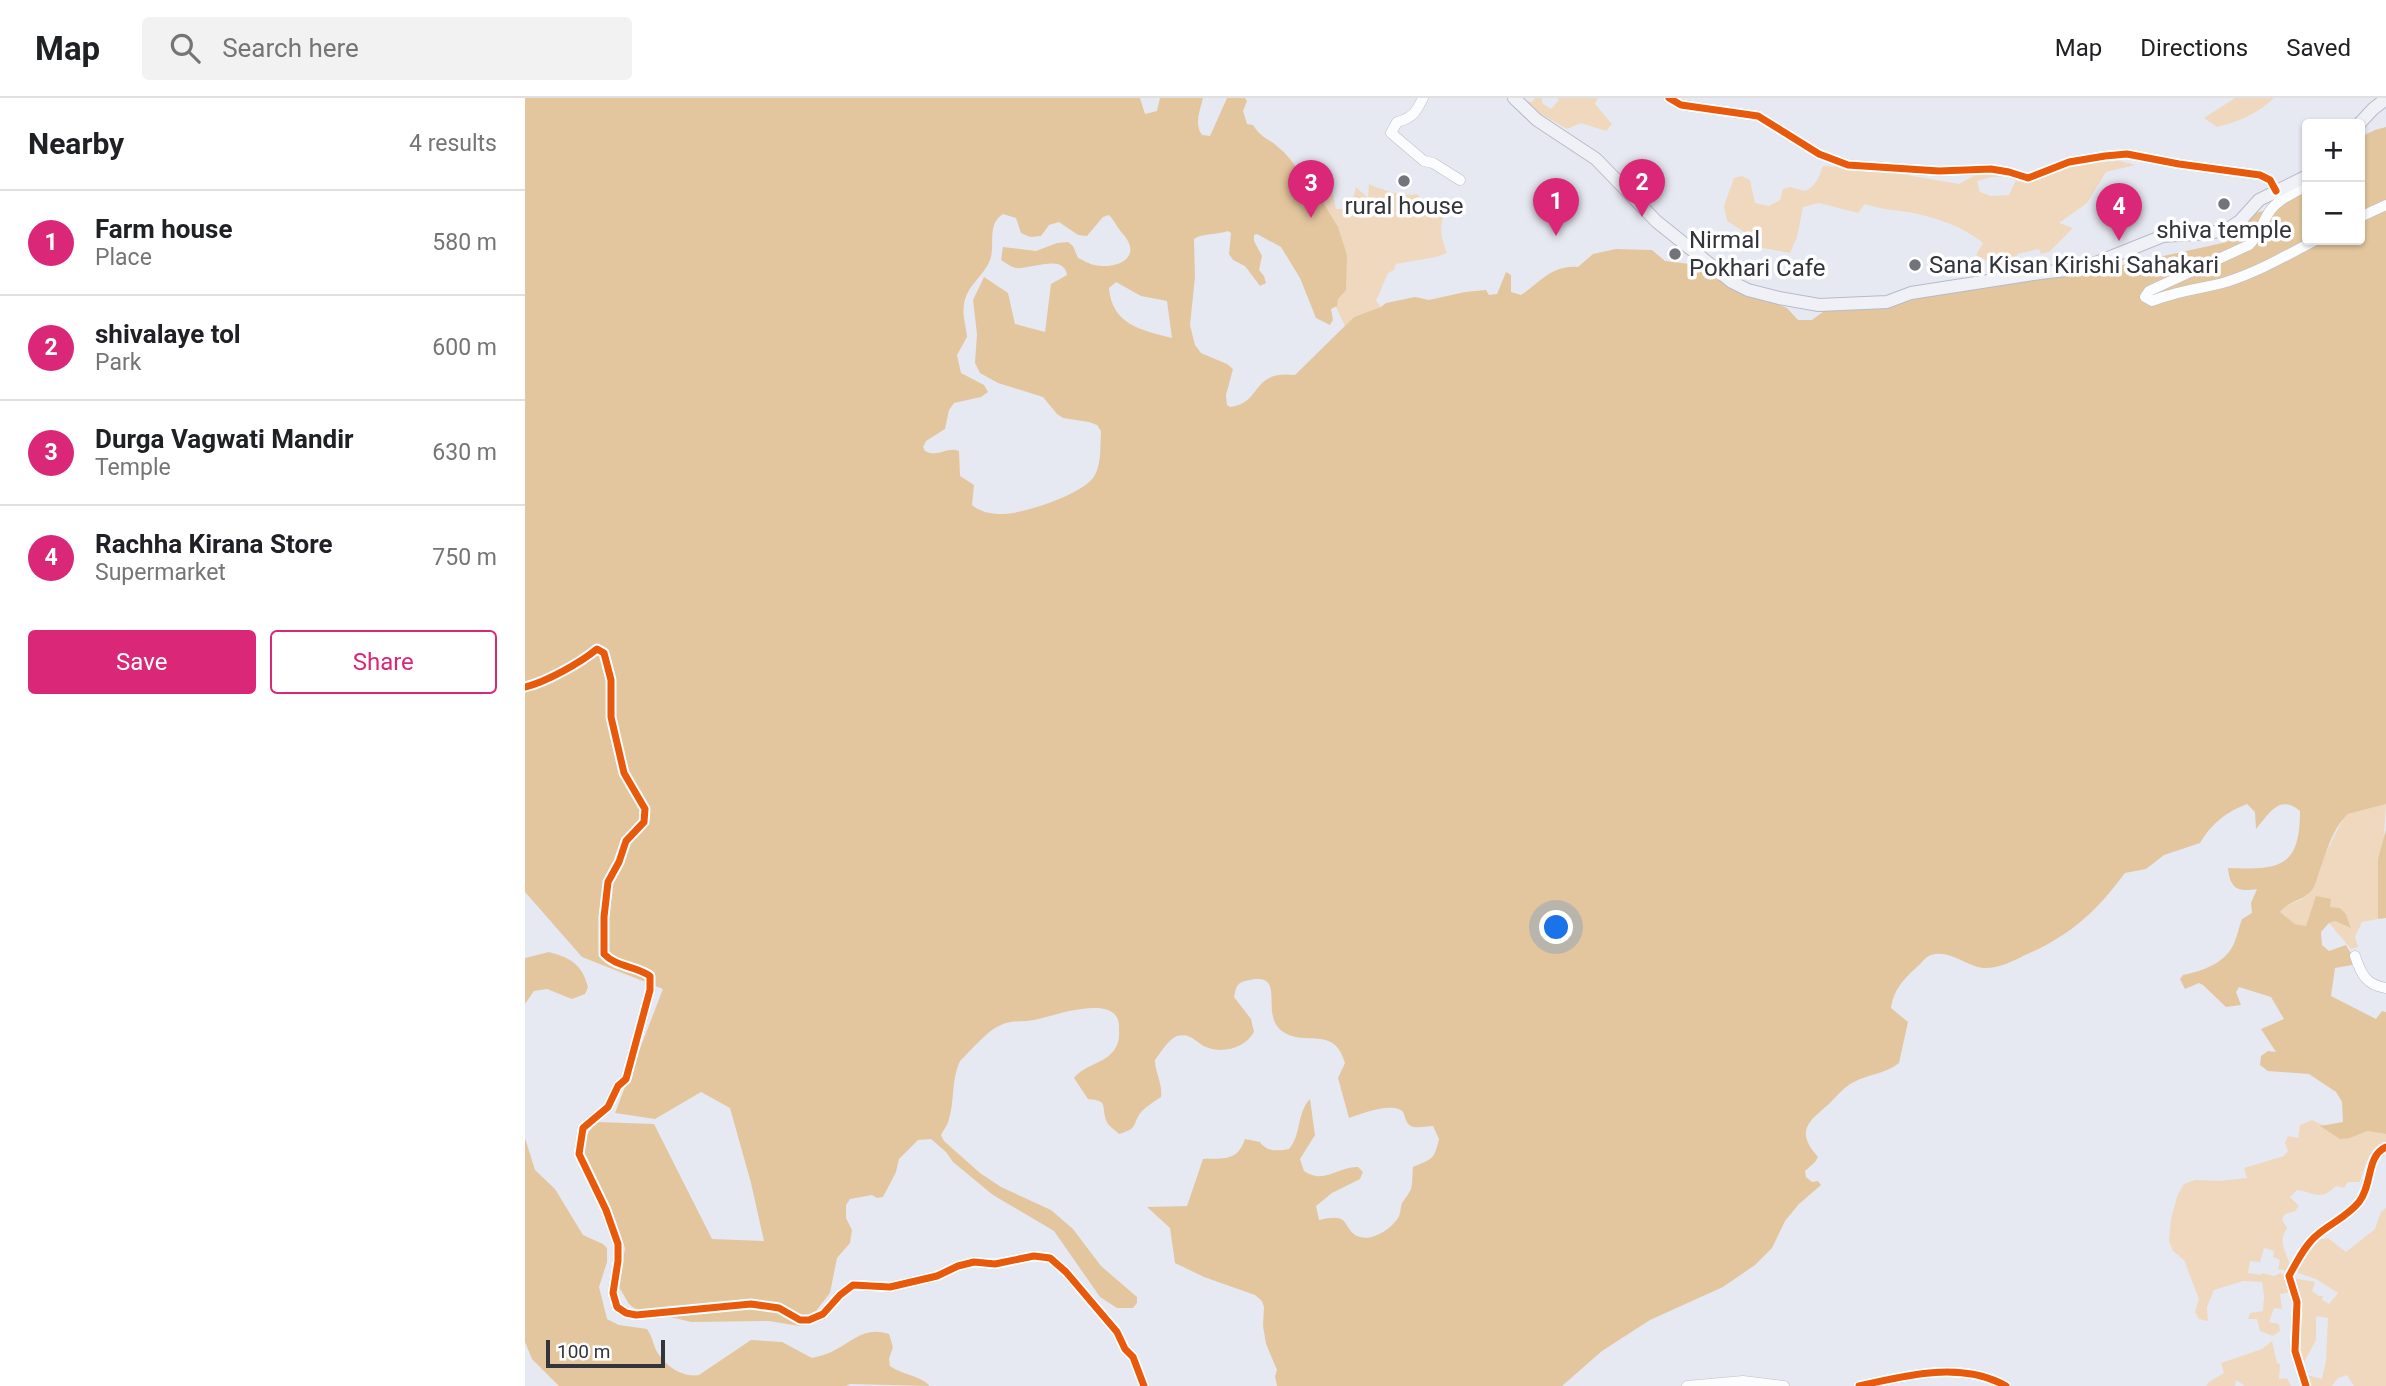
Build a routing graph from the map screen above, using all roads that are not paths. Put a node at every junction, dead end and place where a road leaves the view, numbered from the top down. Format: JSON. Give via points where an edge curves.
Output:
{"nodes":[{"id":1,"x":1423,"y":98,"type":"edge"},
{"id":2,"x":1514,"y":98,"type":"edge"},
{"id":3,"x":1669,"y":98,"type":"edge"},
{"id":4,"x":2386,"y":99,"type":"edge"},
{"id":5,"x":2364,"y":119,"type":"edge"},
{"id":6,"x":2302,"y":178,"type":"edge"},
{"id":7,"x":1460,"y":180,"type":"dead end"},
{"id":8,"x":2302,"y":188,"type":"edge"},
{"id":9,"x":2276,"y":191,"type":"junction"},
{"id":10,"x":2386,"y":205,"type":"edge"},
{"id":11,"x":2365,"y":214,"type":"edge"},
{"id":12,"x":2306,"y":245,"type":"edge"},
{"id":13,"x":525,"y":687,"type":"edge"},
{"id":14,"x":2355,"y":956,"type":"dead end"},
{"id":15,"x":2386,"y":988,"type":"edge"},
{"id":16,"x":2386,"y":1147,"type":"edge"},
{"id":17,"x":1144,"y":1386,"type":"edge"},
{"id":18,"x":1687,"y":1386,"type":"edge"},
{"id":19,"x":1784,"y":1386,"type":"edge"},
{"id":20,"x":1859,"y":1386,"type":"edge"},
{"id":21,"x":2006,"y":1386,"type":"edge"},
{"id":22,"x":2306,"y":1386,"type":"edge"}],
"edges":[{"from":1,"to":7,"type":"street","via":[[1417,111],[1408,120],[1397,122],[1391,133],[1424,161]]},
{"from":2,"to":9,"type":"main road","via":[[1537,120],[1596,159],[1656,221],[1733,282],[1800,303],[1887,302],[1910,293],[2083,268],[2163,236],[2228,229]]},
{"from":3,"to":9,"type":"street","via":[[1689,107],[1758,116],[1819,154],[1848,165],[1990,169],[2028,178],[2069,162],[2136,155],[2260,175],[2270,180]]},
{"from":4,"to":5,"type":"main road"},
{"from":6,"to":9,"type":"main road"},
{"from":8,"to":12,"type":"street","via":[[2274,205],[2249,246],[2149,291],[2145,297],[2151,301],[2228,281]]},
{"from":10,"to":11,"type":"street"},
{"from":13,"to":17,"type":"street","via":[[597,649],[604,653],[611,680],[611,717],[624,773],[645,809],[644,822],[626,841],[608,882],[604,954],[650,976],[650,990],[626,1079],[608,1107],[583,1128],[579,1154],[618,1244],[613,1293],[617,1307],[636,1315],[751,1304],[779,1308],[809,1321],[853,1285],[890,1287],[974,1262],[1050,1258],[1117,1332]]},
{"from":14,"to":15,"type":"street","via":[[2361,974]]},
{"from":16,"to":22,"type":"street","via":[[2374,1156],[2367,1189],[2358,1203],[2316,1236],[2289,1276],[2298,1303],[2295,1351]]},
{"from":18,"to":19,"type":"street","via":[[1743,1381]]},
{"from":20,"to":21,"type":"street","via":[[1951,1371]]}]}
